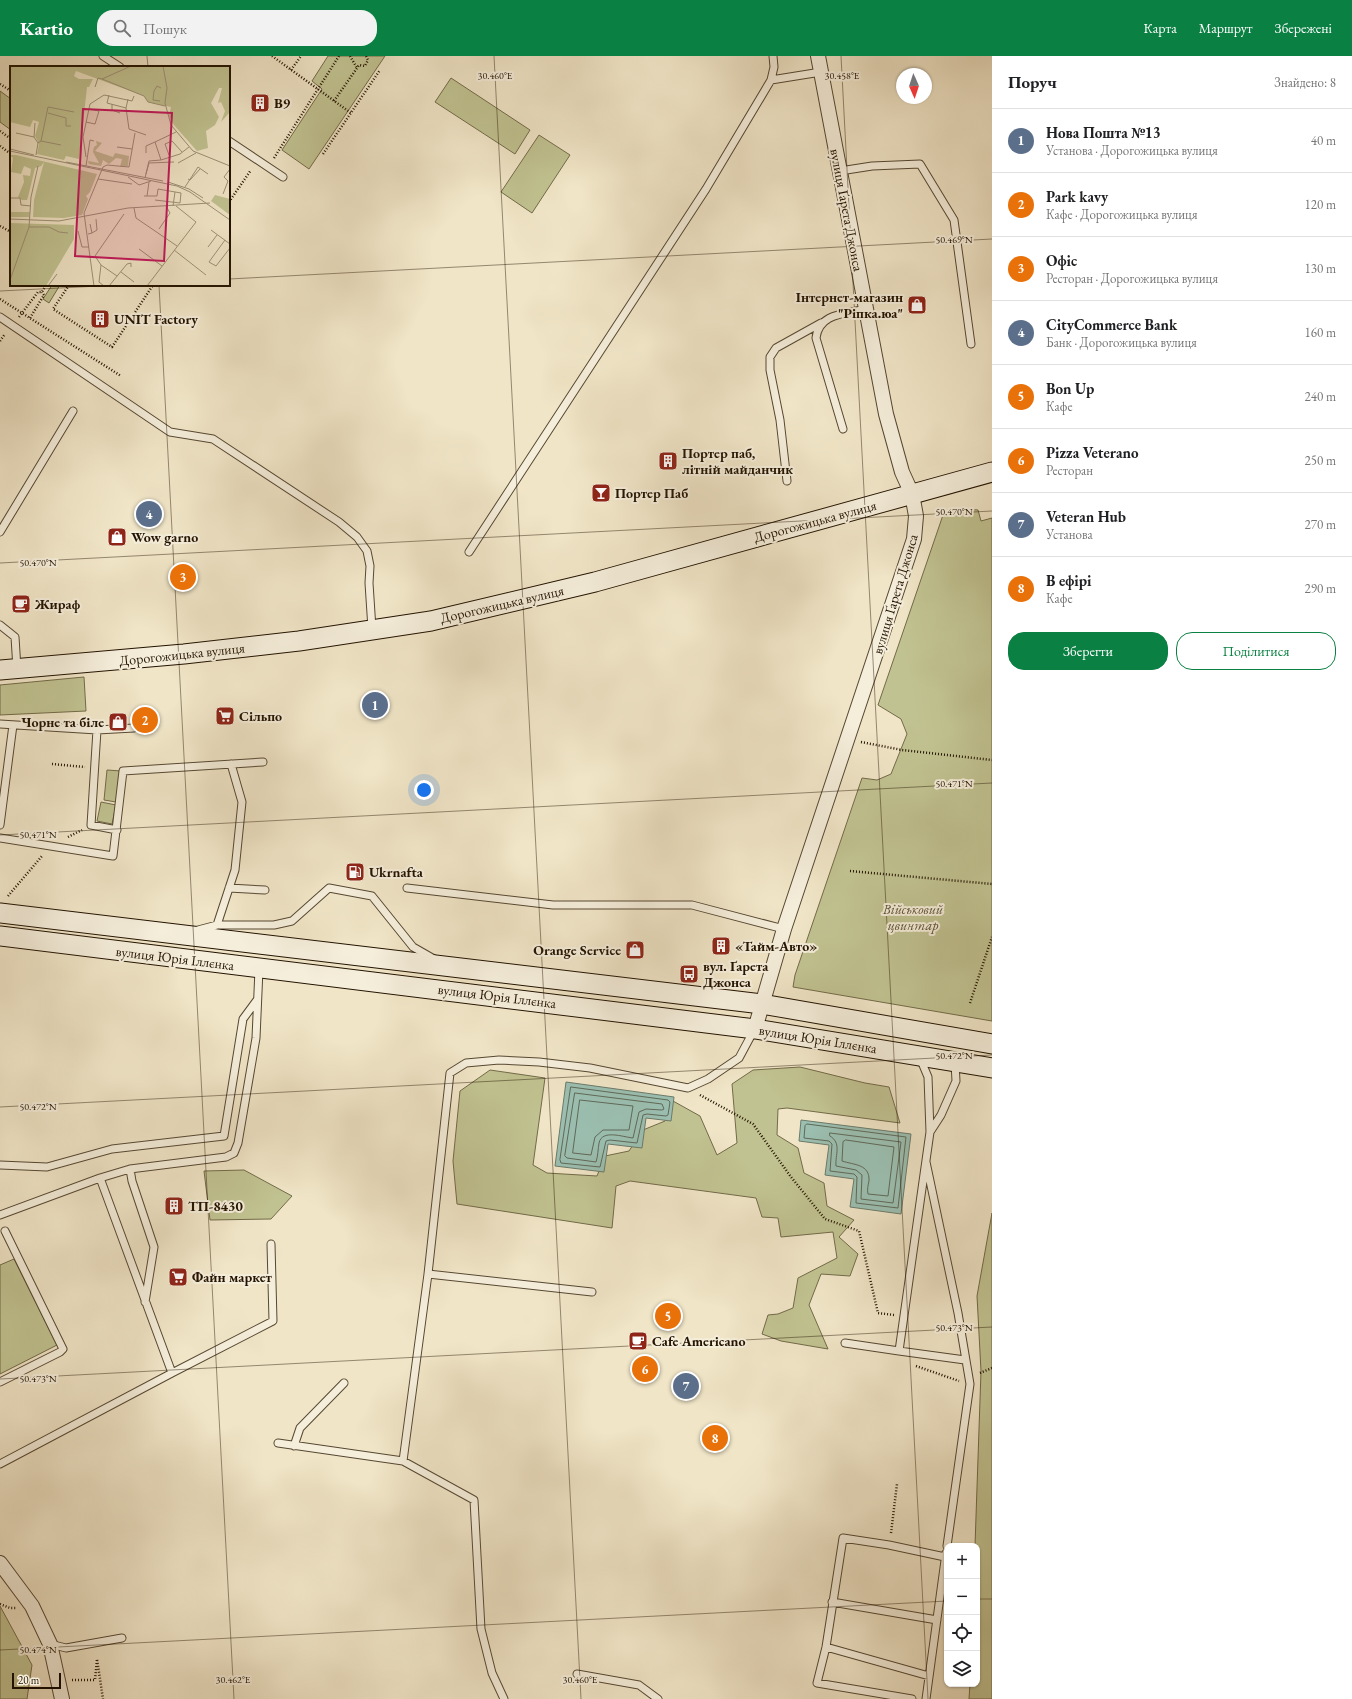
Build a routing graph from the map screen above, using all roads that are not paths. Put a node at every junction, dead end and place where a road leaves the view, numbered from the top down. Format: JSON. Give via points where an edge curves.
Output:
{"nodes":[{"id":1,"x":103,"y":56,"type":"edge"},
{"id":2,"x":773,"y":56,"type":"edge"},
{"id":3,"x":818,"y":56,"type":"edge"},
{"id":4,"x":118,"y":66,"type":"edge"},
{"id":5,"x":821,"y":72,"type":"junction"},
{"id":6,"x":771,"y":80,"type":"junction"},
{"id":7,"x":230,"y":142,"type":"edge"},
{"id":8,"x":840,"y":171,"type":"junction"},
{"id":9,"x":283,"y":177,"type":"dead end"},
{"id":10,"x":866,"y":309,"type":"junction"},
{"id":11,"x":0,"y":317,"type":"edge"},
{"id":12,"x":821,"y":323,"type":"junction"},
{"id":13,"x":971,"y":344,"type":"dead end"},
{"id":14,"x":73,"y":411,"type":"dead end"},
{"id":15,"x":843,"y":429,"type":"dead end"},
{"id":16,"x":992,"y":472,"type":"edge"},
{"id":17,"x":787,"y":481,"type":"dead end"},
{"id":18,"x":912,"y":494,"type":"junction"},
{"id":19,"x":0,"y":532,"type":"edge"},
{"id":20,"x":469,"y":552,"type":"dead end"},
{"id":21,"x":0,"y":624,"type":"edge"},
{"id":22,"x":372,"y":631,"type":"junction"},
{"id":23,"x":9,"y":669,"type":"edge"},
{"id":24,"x":0,"y":724,"type":"edge"},
{"id":25,"x":13,"y":725,"type":"junction"},
{"id":26,"x":134,"y":728,"type":"dead end"},
{"id":27,"x":97,"y":730,"type":"junction"},
{"id":28,"x":263,"y":762,"type":"dead end"},
{"id":29,"x":231,"y":764,"type":"junction"},
{"id":30,"x":0,"y":824,"type":"edge"},
{"id":31,"x":117,"y":830,"type":"junction"},
{"id":32,"x":0,"y":838,"type":"edge"},
{"id":33,"x":229,"y":888,"type":"junction"},
{"id":34,"x":407,"y":888,"type":"dead end"},
{"id":35,"x":265,"y":890,"type":"dead end"},
{"id":36,"x":0,"y":913,"type":"edge"},
{"id":37,"x":217,"y":925,"type":"junction"},
{"id":38,"x":784,"y":929,"type":"junction"},
{"id":39,"x":181,"y":935,"type":"junction"},
{"id":40,"x":0,"y":936,"type":"edge"},
{"id":41,"x":448,"y":967,"type":"junction"},
{"id":42,"x":259,"y":969,"type":"junction"},
{"id":43,"x":258,"y":1000,"type":"junction"},
{"id":44,"x":762,"y":1004,"type":"junction"},
{"id":45,"x":755,"y":1029,"type":"junction"},
{"id":46,"x":992,"y":1044,"type":"edge"},
{"id":47,"x":919,"y":1056,"type":"junction"},
{"id":48,"x":954,"y":1062,"type":"junction"},
{"id":49,"x":992,"y":1068,"type":"edge"},
{"id":50,"x":930,"y":1132,"type":"junction"},
{"id":51,"x":926,"y":1162,"type":"junction"},
{"id":52,"x":0,"y":1165,"type":"edge"},
{"id":53,"x":130,"y":1169,"type":"junction"},
{"id":54,"x":100,"y":1178,"type":"junction"},
{"id":55,"x":0,"y":1215,"type":"edge"},
{"id":56,"x":5,"y":1231,"type":"dead end"},
{"id":57,"x":272,"y":1244,"type":"dead end"},
{"id":58,"x":428,"y":1274,"type":"junction"},
{"id":59,"x":592,"y":1292,"type":"dead end"},
{"id":60,"x":146,"y":1302,"type":"junction"},
{"id":61,"x":845,"y":1343,"type":"dead end"},
{"id":62,"x":899,"y":1351,"type":"junction"},
{"id":63,"x":965,"y":1360,"type":"junction"},
{"id":64,"x":172,"y":1373,"type":"junction"},
{"id":65,"x":0,"y":1382,"type":"edge"},
{"id":66,"x":344,"y":1383,"type":"dead end"},
{"id":67,"x":278,"y":1444,"type":"dead end"},
{"id":68,"x":294,"y":1446,"type":"junction"},
{"id":69,"x":403,"y":1461,"type":"junction"},
{"id":70,"x":0,"y":1464,"type":"edge"},
{"id":71,"x":947,"y":1543,"type":"edge"},
{"id":72,"x":944,"y":1557,"type":"edge"},
{"id":73,"x":0,"y":1563,"type":"edge"},
{"id":74,"x":944,"y":1571,"type":"edge"},
{"id":75,"x":832,"y":1602,"type":"junction"},
{"id":76,"x":937,"y":1620,"type":"junction"},
{"id":77,"x":122,"y":1638,"type":"dead end"},
{"id":78,"x":50,"y":1644,"type":"junction"},
{"id":79,"x":826,"y":1647,"type":"junction"},
{"id":80,"x":577,"y":1674,"type":"dead end"},
{"id":81,"x":929,"y":1676,"type":"junction"},
{"id":82,"x":62,"y":1699,"type":"edge"},
{"id":83,"x":504,"y":1699,"type":"edge"},
{"id":84,"x":658,"y":1699,"type":"edge"},
{"id":85,"x":912,"y":1699,"type":"edge"},
{"id":86,"x":926,"y":1699,"type":"edge"}],
"edges":[{"from":1,"to":4,"type":"lane"},
{"from":2,"to":6,"type":"lane"},
{"from":3,"to":5,"type":"street","name":"вулиця Ґарета Джонса"},
{"from":5,"to":6,"type":"lane"},
{"from":5,"to":8,"type":"street","name":"вулиця Ґарета Джонса"},
{"from":6,"to":20,"type":"lane","via":[[706,189]]},
{"from":7,"to":9,"type":"lane"},
{"from":8,"to":10,"type":"street","name":"вулиця Ґарета Джонса"},
{"from":8,"to":13,"type":"lane","via":[[872,166],[920,164],[954,220]]},
{"from":10,"to":12,"type":"lane","via":[[831,317]]},
{"from":10,"to":18,"type":"street","name":"вулиця Ґарета Джонса","via":[[886,414],[902,472]]},
{"from":11,"to":22,"type":"lane","via":[[170,432],[213,438],[339,522],[357,537],[367,551],[370,566]]},
{"from":12,"to":15,"type":"lane","via":[[816,338]]},
{"from":12,"to":17,"type":"lane","via":[[776,348],[770,357]]},
{"from":14,"to":19,"type":"lane"},
{"from":16,"to":18,"type":"main road","name":"Дорогожицька вулиця"},
{"from":18,"to":22,"type":"main road","name":"Дорогожицька вулиця","via":[[595,582],[431,621]]},
{"from":18,"to":38,"type":"street","name":"вулиця Ґарета Джонса","via":[[916,516],[914,538]]},
{"from":21,"to":23,"type":"lane","via":[[15,637]]},
{"from":22,"to":23,"type":"main road","name":"Дорогожицька вулиця","via":[[184,654]]},
{"from":24,"to":25,"type":"lane"},
{"from":25,"to":27,"type":"lane"},
{"from":25,"to":30,"type":"lane"},
{"from":26,"to":27,"type":"lane"},
{"from":27,"to":31,"type":"lane","via":[[91,825]]},
{"from":28,"to":29,"type":"lane"},
{"from":29,"to":31,"type":"lane","via":[[123,771]]},
{"from":29,"to":33,"type":"lane","via":[[242,802],[235,870]]},
{"from":31,"to":32,"type":"lane","via":[[113,856]]},
{"from":33,"to":35,"type":"lane"},
{"from":33,"to":37,"type":"lane"},
{"from":34,"to":38,"type":"lane","via":[[552,905],[692,905]]},
{"from":36,"to":39,"type":"main road","name":"вулиця Юрія Іллєнка"},
{"from":37,"to":39,"type":"lane"},
{"from":37,"to":41,"type":"lane","via":[[274,925],[292,921],[329,888],[372,896],[413,947]]},
{"from":38,"to":44,"type":"street","name":"вулиця Ґарета Джонса"},
{"from":39,"to":41,"type":"main road","name":"вулиця Юрія Іллєнка"},
{"from":40,"to":42,"type":"main road","name":"вулиця Юрія Іллєнка"},
{"from":41,"to":44,"type":"main road","name":"вулиця Юрія Іллєнка"},
{"from":42,"to":43,"type":"lane"},
{"from":42,"to":45,"type":"main road","name":"вулиця Юрія Іллєнка"},
{"from":43,"to":52,"type":"lane","via":[[243,1019],[224,1136],[112,1149],[47,1167]]},
{"from":43,"to":53,"type":"lane","via":[[256,1038],[238,1143],[234,1153],[226,1157]]},
{"from":44,"to":45,"type":"street","name":"вулиця Ґарета Джонса"},
{"from":44,"to":46,"type":"main road","name":"вулиця Юрія Іллєнка"},
{"from":45,"to":47,"type":"main road","name":"вулиця Юрія Іллєнка"},
{"from":45,"to":58,"type":"lane","via":[[739,1058],[708,1079],[688,1088],[597,1069],[539,1062],[466,1062],[450,1073]]},
{"from":47,"to":48,"type":"main road","name":"вулиця Юрія Іллєнка"},
{"from":47,"to":50,"type":"lane","via":[[928,1077]]},
{"from":48,"to":49,"type":"main road","name":"вулиця Юрія Іллєнка"},
{"from":48,"to":50,"type":"lane","via":[[956,1081],[941,1115]]},
{"from":50,"to":51,"type":"lane"},
{"from":51,"to":62,"type":"lane"},
{"from":51,"to":63,"type":"lane","via":[[958,1313]]},
{"from":53,"to":54,"type":"lane"},
{"from":53,"to":60,"type":"lane","via":[[154,1247]]},
{"from":54,"to":55,"type":"lane"},
{"from":54,"to":60,"type":"lane"},
{"from":56,"to":65,"type":"lane","via":[[63,1349]]},
{"from":57,"to":64,"type":"lane","via":[[273,1321]]},
{"from":58,"to":59,"type":"lane"},
{"from":58,"to":69,"type":"lane"},
{"from":60,"to":64,"type":"lane"},
{"from":61,"to":62,"type":"lane"},
{"from":62,"to":63,"type":"lane"},
{"from":63,"to":71,"type":"lane","via":[[970,1384]]},
{"from":64,"to":70,"type":"lane"},
{"from":66,"to":68,"type":"lane","via":[[300,1428]]},
{"from":67,"to":68,"type":"lane"},
{"from":68,"to":69,"type":"lane"},
{"from":69,"to":83,"type":"lane","via":[[474,1500],[481,1629],[492,1673]]},
{"from":72,"to":75,"type":"lane","via":[[843,1538]]},
{"from":73,"to":78,"type":"street","via":[[32,1606]]},
{"from":74,"to":76,"type":"lane"},
{"from":75,"to":76,"type":"lane"},
{"from":75,"to":79,"type":"lane"},
{"from":76,"to":81,"type":"lane"},
{"from":77,"to":78,"type":"lane","via":[[66,1648]]},
{"from":78,"to":82,"type":"street"},
{"from":79,"to":81,"type":"lane"},
{"from":79,"to":85,"type":"lane","via":[[817,1683]]},
{"from":80,"to":84,"type":"lane","via":[[639,1685]]},
{"from":81,"to":86,"type":"lane"}]}
